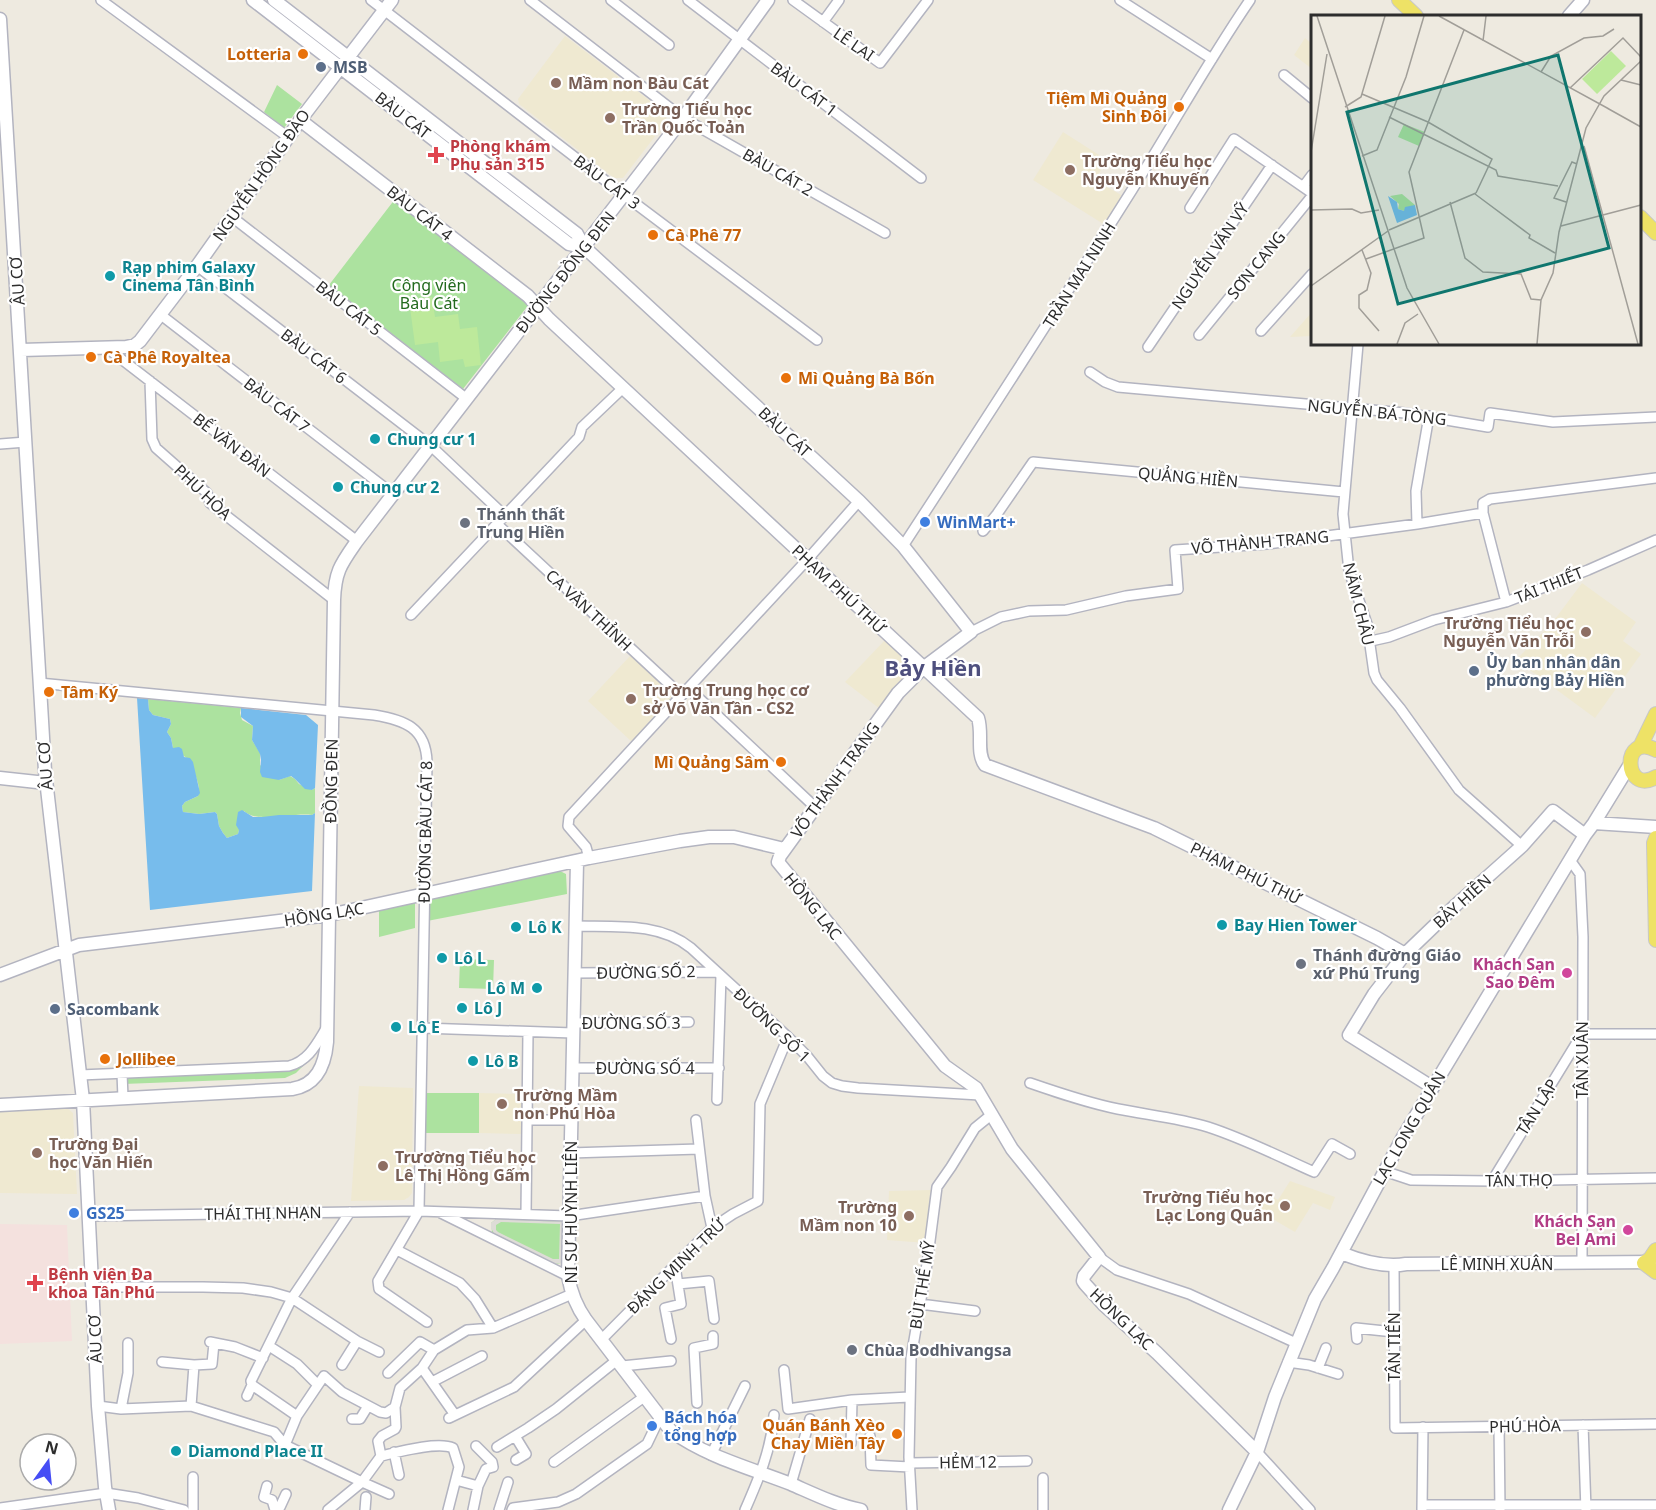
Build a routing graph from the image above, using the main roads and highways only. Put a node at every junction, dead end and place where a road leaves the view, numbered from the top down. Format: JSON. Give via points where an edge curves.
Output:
{"nodes":[{"id":1,"x":1398,"y":0,"type":"edge"},
{"id":2,"x":1410,"y":0,"type":"edge"},
{"id":3,"x":1415,"y":15,"type":"edge"},
{"id":4,"x":1427,"y":15,"type":"edge"},
{"id":5,"x":1641,"y":218,"type":"edge"},
{"id":6,"x":1641,"y":230,"type":"edge"},
{"id":7,"x":1656,"y":232,"type":"edge"},
{"id":8,"x":1656,"y":244,"type":"edge"},
{"id":9,"x":1656,"y":714,"type":"edge"},
{"id":10,"x":1640,"y":747,"type":"junction"},
{"id":11,"x":1656,"y":750,"type":"edge"},
{"id":12,"x":1656,"y":777,"type":"edge"},
{"id":13,"x":1656,"y":838,"type":"edge"},
{"id":14,"x":1656,"y":940,"type":"edge"},
{"id":15,"x":1656,"y":1250,"type":"edge"},
{"id":16,"x":1650,"y":1263,"type":"edge"},
{"id":17,"x":1656,"y":1272,"type":"edge"}],
"edges":[{"from":1,"to":3,"type":"main road"},
{"from":2,"to":4,"type":"main road"},
{"from":5,"to":7,"type":"main road"},
{"from":6,"to":8,"type":"main road"},
{"from":9,"to":10,"type":"main road"},
{"from":10,"to":11,"type":"main road"},
{"from":10,"to":12,"type":"main road","via":[[1629,760],[1633,774],[1647,780]]},
{"from":13,"to":14,"type":"main road"},
{"from":15,"to":16,"type":"main road"},
{"from":16,"to":17,"type":"main road"}]}
